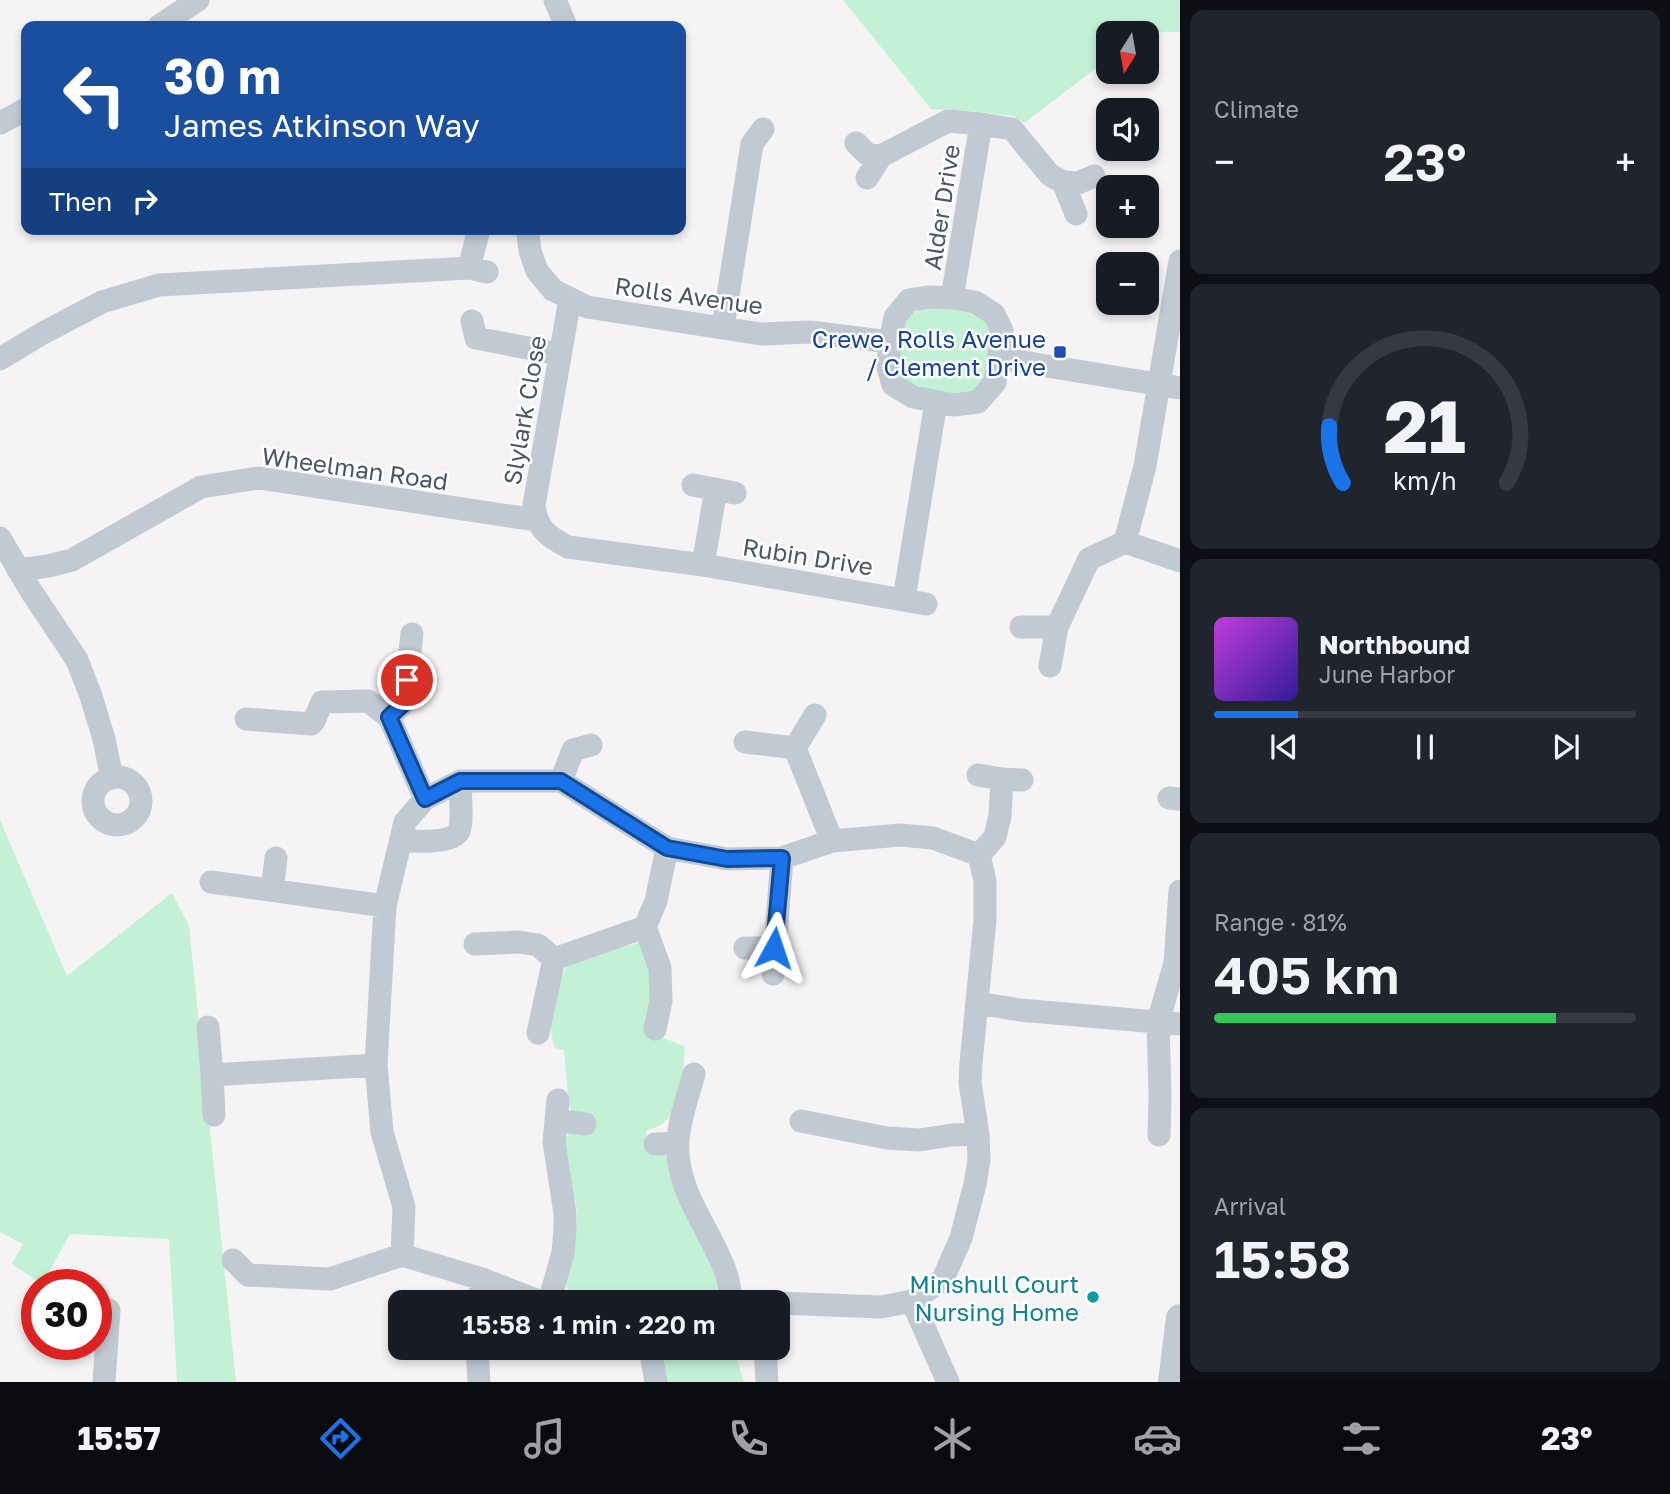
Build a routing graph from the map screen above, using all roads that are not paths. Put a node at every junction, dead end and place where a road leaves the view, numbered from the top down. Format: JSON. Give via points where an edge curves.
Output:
{"nodes":[{"id":1,"x":198,"y":0,"type":"edge"},
{"id":2,"x":555,"y":0,"type":"edge"},
{"id":3,"x":166,"y":21,"type":"edge"},
{"id":4,"x":564,"y":21,"type":"edge"},
{"id":5,"x":21,"y":112,"type":"edge"},
{"id":6,"x":0,"y":123,"type":"edge"},
{"id":7,"x":981,"y":124,"type":"junction"},
{"id":8,"x":763,"y":129,"type":"dead end"},
{"id":9,"x":856,"y":143,"type":"dead end"},
{"id":10,"x":881,"y":156,"type":"junction"},
{"id":11,"x":1094,"y":176,"type":"dead end"},
{"id":12,"x":867,"y":178,"type":"dead end"},
{"id":13,"x":1063,"y":181,"type":"junction"},
{"id":14,"x":1076,"y":214,"type":"dead end"},
{"id":15,"x":478,"y":235,"type":"edge"},
{"id":16,"x":528,"y":235,"type":"edge"},
{"id":17,"x":1180,"y":261,"type":"edge"},
{"id":18,"x":952,"y":298,"type":"junction"},
{"id":19,"x":570,"y":299,"type":"junction"},
{"id":20,"x":472,"y":321,"type":"dead end"},
{"id":21,"x":723,"y":327,"type":"junction"},
{"id":22,"x":890,"y":342,"type":"junction"},
{"id":23,"x":559,"y":354,"type":"junction"},
{"id":24,"x":999,"y":358,"type":"junction"},
{"id":25,"x":0,"y":359,"type":"edge"},
{"id":26,"x":1169,"y":386,"type":"edge"},
{"id":27,"x":936,"y":401,"type":"junction"},
{"id":28,"x":715,"y":489,"type":"dead end"},
{"id":29,"x":536,"y":520,"type":"junction"},
{"id":30,"x":0,"y":538,"type":"edge"},
{"id":31,"x":1125,"y":542,"type":"junction"},
{"id":32,"x":1180,"y":561,"type":"edge"},
{"id":33,"x":703,"y":565,"type":"junction"},
{"id":34,"x":18,"y":570,"type":"junction"},
{"id":35,"x":1021,"y":627,"type":"dead end"},
{"id":36,"x":1056,"y":627,"type":"junction"},
{"id":37,"x":412,"y":635,"type":"dead end"},
{"id":38,"x":1050,"y":666,"type":"dead end"},
{"id":39,"x":815,"y":715,"type":"dead end"},
{"id":40,"x":389,"y":717,"type":"junction"},
{"id":41,"x":246,"y":719,"type":"dead end"},
{"id":42,"x":745,"y":742,"type":"dead end"},
{"id":43,"x":576,"y":743,"type":"dead end"},
{"id":44,"x":795,"y":748,"type":"junction"},
{"id":45,"x":978,"y":775,"type":"dead end"},
{"id":46,"x":112,"y":778,"type":"dead end"},
{"id":47,"x":460,"y":781,"type":"junction"},
{"id":48,"x":561,"y":781,"type":"junction"},
{"id":49,"x":425,"y":799,"type":"junction"},
{"id":50,"x":401,"y":841,"type":"junction"},
{"id":51,"x":832,"y":841,"type":"junction"},
{"id":52,"x":667,"y":848,"type":"junction"},
{"id":53,"x":979,"y":855,"type":"junction"},
{"id":54,"x":276,"y":858,"type":"dead end"},
{"id":55,"x":782,"y":858,"type":"junction"},
{"id":56,"x":211,"y":882,"type":"dead end"},
{"id":57,"x":272,"y":890,"type":"junction"},
{"id":58,"x":1180,"y":891,"type":"edge"},
{"id":59,"x":385,"y":906,"type":"junction"},
{"id":60,"x":645,"y":927,"type":"junction"},
{"id":61,"x":475,"y":944,"type":"dead end"},
{"id":62,"x":745,"y":948,"type":"dead end"},
{"id":63,"x":774,"y":948,"type":"junction"},
{"id":64,"x":554,"y":959,"type":"junction"},
{"id":65,"x":773,"y":974,"type":"dead end"},
{"id":66,"x":977,"y":1003,"type":"junction"},
{"id":67,"x":1169,"y":1023,"type":"edge"},
{"id":68,"x":208,"y":1027,"type":"dead end"},
{"id":69,"x":655,"y":1029,"type":"dead end"},
{"id":70,"x":538,"y":1033,"type":"dead end"},
{"id":71,"x":376,"y":1065,"type":"junction"},
{"id":72,"x":694,"y":1074,"type":"dead end"},
{"id":73,"x":212,"y":1075,"type":"junction"},
{"id":74,"x":214,"y":1115,"type":"dead end"},
{"id":75,"x":802,"y":1121,"type":"dead end"},
{"id":76,"x":585,"y":1124,"type":"dead end"},
{"id":77,"x":978,"y":1134,"type":"junction"},
{"id":78,"x":1158,"y":1135,"type":"dead end"},
{"id":79,"x":402,"y":1255,"type":"junction"},
{"id":80,"x":233,"y":1260,"type":"dead end"},
{"id":81,"x":478,"y":1290,"type":"edge"},
{"id":82,"x":552,"y":1290,"type":"edge"},
{"id":83,"x":726,"y":1290,"type":"edge"},
{"id":84,"x":912,"y":1301,"type":"junction"},
{"id":85,"x":790,"y":1303,"type":"edge"},
{"id":86,"x":1180,"y":1318,"type":"edge"},
{"id":87,"x":106,"y":1360,"type":"edge"},
{"id":88,"x":478,"y":1360,"type":"edge"},
{"id":89,"x":652,"y":1360,"type":"edge"},
{"id":90,"x":766,"y":1360,"type":"edge"},
{"id":91,"x":104,"y":1382,"type":"edge"},
{"id":92,"x":479,"y":1382,"type":"edge"},
{"id":93,"x":656,"y":1382,"type":"edge"},
{"id":94,"x":767,"y":1382,"type":"edge"},
{"id":95,"x":948,"y":1382,"type":"edge"},
{"id":96,"x":1172,"y":1382,"type":"edge"}],
"edges":[{"from":1,"to":3,"type":"street"},
{"from":2,"to":4,"type":"street"},
{"from":5,"to":6,"type":"street"},
{"from":7,"to":10,"type":"street","via":[[948,121]]},
{"from":7,"to":13,"type":"street","via":[[1012,129],[1050,175]]},
{"from":7,"to":18,"type":"street","name":"Alder Drive"},
{"from":8,"to":21,"type":"street","via":[[752,145]]},
{"from":9,"to":10,"type":"street","via":[[867,155]]},
{"from":10,"to":12,"type":"street"},
{"from":11,"to":13,"type":"street","via":[[1078,183]]},
{"from":13,"to":14,"type":"street"},
{"from":15,"to":25,"type":"street","via":[[478,270],[159,285],[102,302]]},
{"from":16,"to":19,"type":"street","name":"Rolls Avenue","via":[[537,271],[553,290]]},
{"from":17,"to":26,"type":"street"},
{"from":18,"to":22,"type":"street","via":[[909,300],[895,317]]},
{"from":18,"to":24,"type":"street","via":[[975,302],[994,314],[1002,331]]},
{"from":19,"to":21,"type":"street","name":"Rolls Avenue","via":[[587,307]]},
{"from":19,"to":23,"type":"street","name":"Slylark Close"},
{"from":20,"to":23,"type":"street","via":[[476,338]]},
{"from":21,"to":22,"type":"street","name":"Rolls Avenue","via":[[761,334],[810,332]]},
{"from":22,"to":27,"type":"street","via":[[887,367],[893,385],[913,397]]},
{"from":23,"to":29,"type":"street","name":"Slylark Close","via":[[534,505]]},
{"from":24,"to":26,"type":"street"},
{"from":24,"to":27,"type":"street","via":[[995,382],[978,402],[954,405]]},
{"from":26,"to":31,"type":"street"},
{"from":27,"to":33,"type":"street","name":"Rubin Drive","via":[[915,601]]},
{"from":28,"to":33,"type":"street"},
{"from":29,"to":33,"type":"street","name":"Slylark Close","via":[[550,538],[568,547]]},
{"from":29,"to":34,"type":"street","name":"Wheelman Road","via":[[259,478],[201,487],[72,560]]},
{"from":30,"to":34,"type":"street"},
{"from":31,"to":32,"type":"street"},
{"from":31,"to":36,"type":"street","via":[[1089,559]]},
{"from":34,"to":46,"type":"street","via":[[77,660]]},
{"from":35,"to":36,"type":"street"},
{"from":36,"to":38,"type":"street"},
{"from":37,"to":40,"type":"street","via":[[404,703]]},
{"from":39,"to":44,"type":"street"},
{"from":40,"to":41,"type":"street","via":[[368,701],[322,702],[311,724]]},
{"from":40,"to":49,"type":"street"},
{"from":42,"to":44,"type":"street"},
{"from":43,"to":48,"type":"street"},
{"from":44,"to":51,"type":"street"},
{"from":45,"to":53,"type":"street","via":[[1012,780],[995,837]]},
{"from":47,"to":48,"type":"street"},
{"from":47,"to":49,"type":"street"},
{"from":47,"to":50,"type":"street","via":[[459,830],[454,836]]},
{"from":48,"to":52,"type":"street"},
{"from":49,"to":50,"type":"street","via":[[405,822]]},
{"from":50,"to":59,"type":"street"},
{"from":51,"to":53,"type":"street","via":[[900,835],[933,838]]},
{"from":51,"to":55,"type":"street"},
{"from":52,"to":55,"type":"street","via":[[727,859]]},
{"from":52,"to":60,"type":"street","via":[[656,901]]},
{"from":53,"to":66,"type":"street","via":[[985,881],[985,920]]},
{"from":54,"to":57,"type":"street"},
{"from":55,"to":63,"type":"street"},
{"from":56,"to":57,"type":"street"},
{"from":57,"to":59,"type":"street"},
{"from":58,"to":67,"type":"street"},
{"from":59,"to":71,"type":"street"},
{"from":60,"to":64,"type":"street"},
{"from":60,"to":69,"type":"street","via":[[660,968],[661,1001]]},
{"from":61,"to":64,"type":"street","via":[[538,945]]},
{"from":62,"to":63,"type":"street"},
{"from":63,"to":65,"type":"street"},
{"from":64,"to":70,"type":"street"},
{"from":66,"to":67,"type":"street"},
{"from":66,"to":77,"type":"street","via":[[970,1083]]},
{"from":67,"to":78,"type":"street","via":[[1150,1095]]},
{"from":68,"to":73,"type":"street"},
{"from":71,"to":73,"type":"street"},
{"from":71,"to":79,"type":"street","via":[[382,1132],[404,1208]]},
{"from":72,"to":83,"type":"street","via":[[681,1118],[666,1143],[727,1275]]},
{"from":73,"to":74,"type":"street"},
{"from":75,"to":77,"type":"street","via":[[887,1138]]},
{"from":76,"to":82,"type":"street","via":[[557,1110],[554,1142],[565,1230]]},
{"from":77,"to":84,"type":"street","via":[[979,1160],[961,1238],[943,1279]]},
{"from":79,"to":80,"type":"street","via":[[330,1279],[248,1275]]},
{"from":79,"to":81,"type":"street"},
{"from":84,"to":85,"type":"street","via":[[881,1307]]},
{"from":84,"to":95,"type":"street"},
{"from":86,"to":96,"type":"street"},
{"from":87,"to":91,"type":"street"},
{"from":88,"to":92,"type":"street"},
{"from":89,"to":93,"type":"street"},
{"from":90,"to":94,"type":"street"}]}
